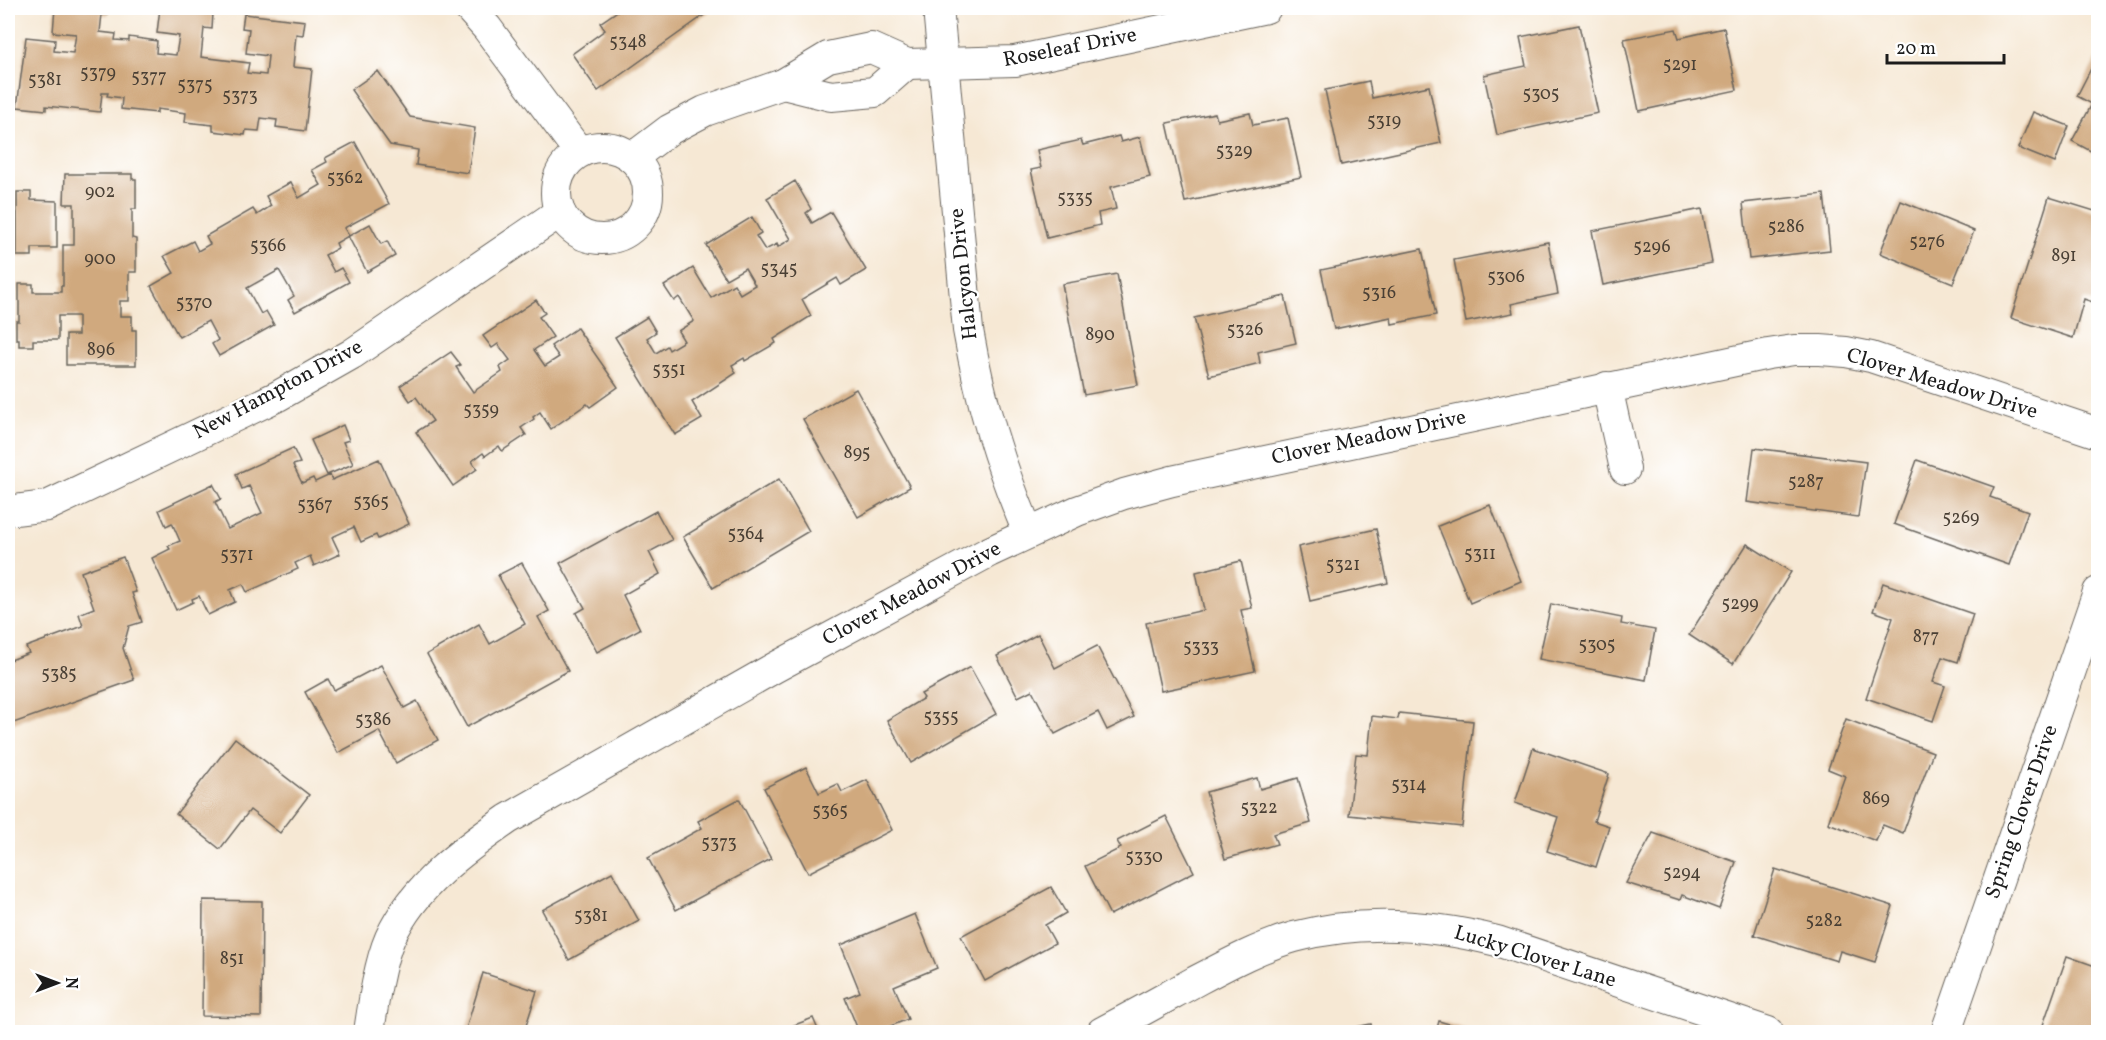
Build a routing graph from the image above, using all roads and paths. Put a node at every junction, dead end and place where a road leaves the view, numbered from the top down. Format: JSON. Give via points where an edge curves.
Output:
{"nodes":[{"id":1,"x":469,"y":8,"type":"edge"},
{"id":2,"x":938,"y":8,"type":"edge"},
{"id":3,"x":1266,"y":8,"type":"edge"},
{"id":4,"x":944,"y":63,"type":"junction"},
{"id":5,"x":908,"y":64,"type":"junction"},
{"id":6,"x":783,"y":84,"type":"junction"},
{"id":7,"x":579,"y":152,"type":"junction"},
{"id":8,"x":632,"y":158,"type":"junction"},
{"id":9,"x":561,"y":212,"type":"junction"},
{"id":10,"x":1607,"y":387,"type":"junction"},
{"id":11,"x":2098,"y":433,"type":"edge"},
{"id":12,"x":1625,"y":469,"type":"dead end"},
{"id":13,"x":8,"y":509,"type":"edge"},
{"id":14,"x":1028,"y":532,"type":"junction"},
{"id":15,"x":2098,"y":592,"type":"edge"},
{"id":16,"x":369,"y":1032,"type":"edge"},
{"id":17,"x":1102,"y":1032,"type":"edge"},
{"id":18,"x":1768,"y":1032,"type":"edge"},
{"id":19,"x":1946,"y":1032,"type":"edge"}],
"edges":[{"from":1,"to":7,"type":"street"},
{"from":2,"to":4,"type":"street","name":"Halcyon Drive"},
{"from":3,"to":4,"type":"street","name":"Roseleaf Drive","via":[[1015,61]]},
{"from":4,"to":5,"type":"street"},
{"from":4,"to":14,"type":"street","name":"Halcyon Drive","via":[[975,370],[994,444]]},
{"from":5,"to":6,"type":"street","via":[[871,48],[828,57]]},
{"from":5,"to":6,"type":"street","via":[[876,92],[831,96]]},
{"from":6,"to":8,"type":"street","via":[[705,111],[669,130]]},
{"from":7,"to":8,"type":"street","via":[[602,146],[616,148]]},
{"from":7,"to":9,"type":"street","via":[[564,165],[558,178],[555,192]]},
{"from":8,"to":9,"type":"street","via":[[646,180],[647,196],[644,212],[622,235],[591,238],[576,231]]},
{"from":9,"to":13,"type":"street","name":"New Hampton Drive","via":[[352,354],[278,396],[48,506]]},
{"from":10,"to":11,"type":"street","name":"Clover Meadow Drive","via":[[1794,350],[1846,352]]},
{"from":10,"to":12,"type":"street"},
{"from":10,"to":14,"type":"street","name":"Clover Meadow Drive","via":[[1162,484],[1124,494]]},
{"from":14,"to":16,"type":"street","name":"Clover Meadow Drive","via":[[774,668],[482,837],[409,904],[389,940]]},
{"from":15,"to":19,"type":"street","name":"Spring Clover Drive"},
{"from":17,"to":18,"type":"street","name":"Lucky Clover Lane","via":[[1226,966],[1293,937],[1325,930],[1395,925],[1463,932],[1497,941]]}]}
